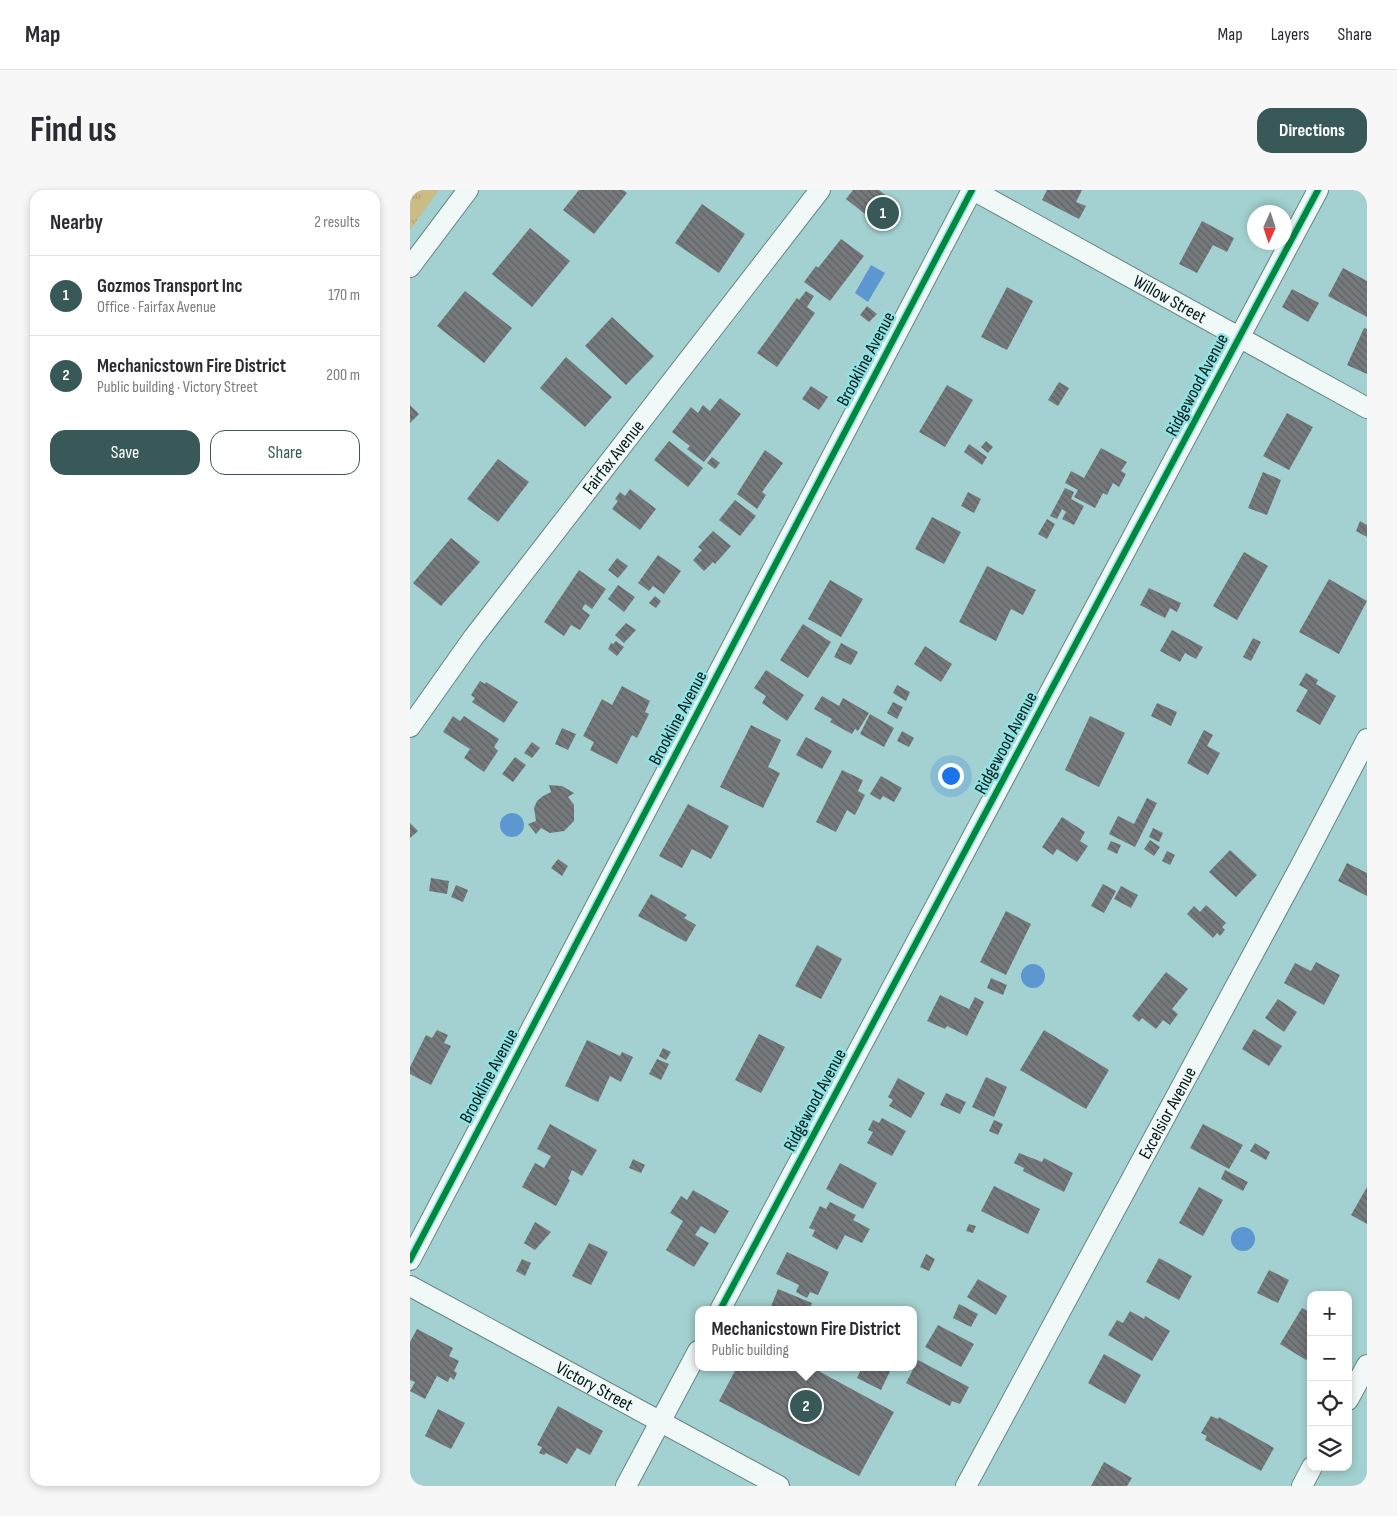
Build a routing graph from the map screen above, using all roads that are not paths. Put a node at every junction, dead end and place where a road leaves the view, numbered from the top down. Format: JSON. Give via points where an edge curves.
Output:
{"nodes":[{"id":1,"x":468,"y":190,"type":"edge"},
{"id":2,"x":820,"y":190,"type":"edge"},
{"id":3,"x":972,"y":190,"type":"edge"},
{"id":4,"x":1318,"y":190,"type":"edge"},
{"id":5,"x":410,"y":267,"type":"edge"},
{"id":6,"x":1239,"y":338,"type":"junction"},
{"id":7,"x":1367,"y":408,"type":"edge"},
{"id":8,"x":410,"y":727,"type":"edge"},
{"id":9,"x":1367,"y":739,"type":"edge"},
{"id":10,"x":410,"y":1260,"type":"edge"},
{"id":11,"x":410,"y":1286,"type":"edge"},
{"id":12,"x":722,"y":1306,"type":"edge"},
{"id":13,"x":695,"y":1357,"type":"edge"},
{"id":14,"x":1367,"y":1365,"type":"edge"},
{"id":15,"x":1352,"y":1393,"type":"edge"},
{"id":16,"x":661,"y":1420,"type":"junction"},
{"id":17,"x":1310,"y":1471,"type":"edge"},
{"id":18,"x":626,"y":1486,"type":"edge"},
{"id":19,"x":779,"y":1486,"type":"edge"},
{"id":20,"x":966,"y":1486,"type":"edge"},
{"id":21,"x":1302,"y":1486,"type":"edge"}],
"edges":[{"from":1,"to":5,"type":"street"},
{"from":2,"to":8,"type":"street","name":"Fairfax Avenue","via":[[473,638]]},
{"from":3,"to":6,"type":"street","name":"Willow Street"},
{"from":3,"to":10,"type":"street","name":"Brookline Avenue"},
{"from":4,"to":6,"type":"street","name":"Ridgewood Avenue"},
{"from":6,"to":7,"type":"street","name":"Willow Street"},
{"from":6,"to":12,"type":"street","name":"Ridgewood Avenue"},
{"from":9,"to":20,"type":"street","name":"Excelsior Avenue"},
{"from":11,"to":16,"type":"street","name":"Victory Street"},
{"from":13,"to":16,"type":"street"},
{"from":14,"to":15,"type":"street"},
{"from":16,"to":18,"type":"street"},
{"from":16,"to":19,"type":"street","name":"Victory Street"},
{"from":17,"to":21,"type":"street"}]}
